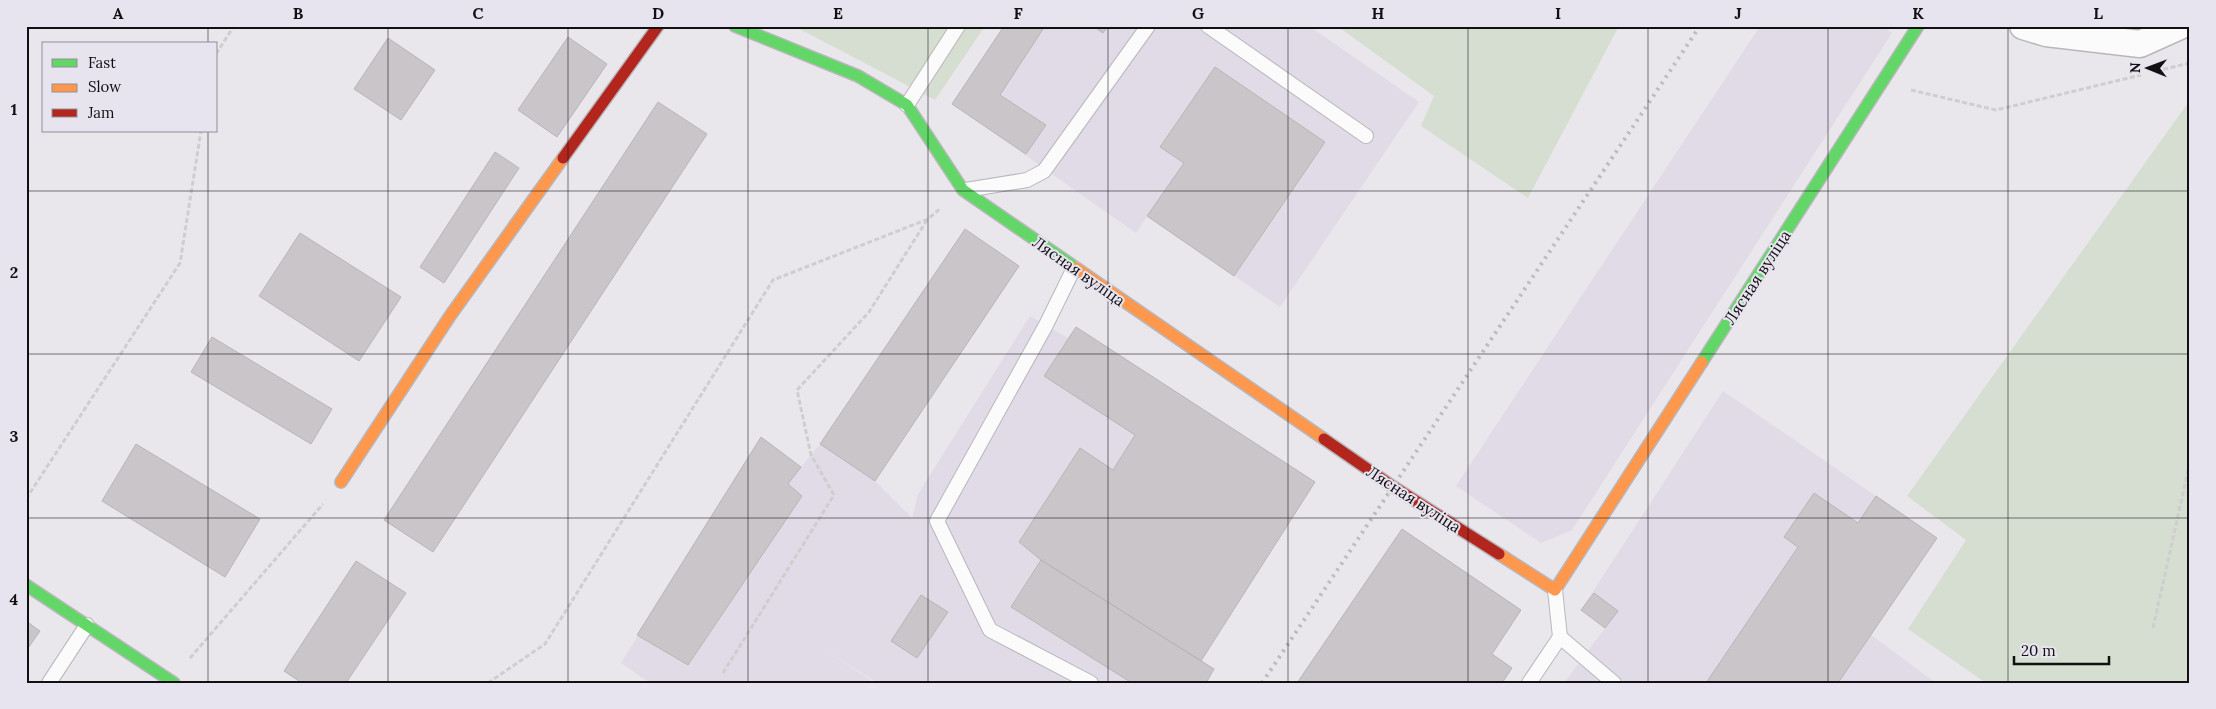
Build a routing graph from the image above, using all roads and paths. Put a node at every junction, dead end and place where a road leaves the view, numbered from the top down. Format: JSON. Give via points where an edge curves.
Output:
{"nodes":[{"id":1,"x":234,"y":26,"type":"edge"},
{"id":2,"x":658,"y":26,"type":"edge"},
{"id":3,"x":735,"y":26,"type":"edge"},
{"id":4,"x":958,"y":26,"type":"edge"},
{"id":5,"x":1148,"y":26,"type":"edge"},
{"id":6,"x":1208,"y":26,"type":"edge"},
{"id":7,"x":1918,"y":26,"type":"edge"},
{"id":8,"x":2023,"y":26,"type":"edge"},
{"id":9,"x":2180,"y":26,"type":"edge"},
{"id":10,"x":218,"y":51,"type":"edge"},
{"id":11,"x":2190,"y":63,"type":"edge"},
{"id":12,"x":1882,"y":83,"type":"junction"},
{"id":13,"x":907,"y":105,"type":"junction"},
{"id":14,"x":201,"y":132,"type":"edge"},
{"id":15,"x":1366,"y":136,"type":"dead end"},
{"id":16,"x":963,"y":190,"type":"junction"},
{"id":17,"x":928,"y":219,"type":"junction"},
{"id":18,"x":1074,"y":268,"type":"junction"},
{"id":19,"x":2190,"y":462,"type":"edge"},
{"id":20,"x":341,"y":482,"type":"joint"},
{"id":21,"x":26,"y":499,"type":"edge"},
{"id":22,"x":26,"y":585,"type":"edge"},
{"id":23,"x":1555,"y":590,"type":"junction"},
{"id":24,"x":87,"y":625,"type":"junction"},
{"id":25,"x":2153,"y":628,"type":"dead end"},
{"id":26,"x":1560,"y":637,"type":"junction"},
{"id":27,"x":723,"y":673,"type":"dead end"},
{"id":28,"x":173,"y":682,"type":"edge"},
{"id":29,"x":49,"y":683,"type":"edge"},
{"id":30,"x":488,"y":683,"type":"edge"},
{"id":31,"x":1091,"y":683,"type":"edge"},
{"id":32,"x":1529,"y":683,"type":"edge"},
{"id":33,"x":1614,"y":683,"type":"edge"}],
"edges":[{"from":1,"to":10,"type":"path"},
{"from":2,"to":20,"type":"street","via":[[450,316]]},
{"from":3,"to":13,"type":"street","name":"Лясная вуліца","via":[[858,76]]},
{"from":4,"to":13,"type":"lane"},
{"from":5,"to":16,"type":"lane","via":[[1044,171],[1027,180]]},
{"from":6,"to":15,"type":"lane"},
{"from":7,"to":12,"type":"street","name":"Лясная вуліца"},
{"from":8,"to":9,"type":"street","via":[[2046,33],[2140,44]]},
{"from":11,"to":12,"type":"path","via":[[1996,110]]},
{"from":12,"to":23,"type":"street","name":"Лясная вуліца"},
{"from":13,"to":16,"type":"street","name":"Лясная вуліца"},
{"from":14,"to":21,"type":"path","via":[[180,263]]},
{"from":16,"to":17,"type":"path"},
{"from":16,"to":18,"type":"street","name":"Лясная вуліца"},
{"from":17,"to":27,"type":"path","via":[[868,312],[797,390],[810,455],[834,495]]},
{"from":17,"to":30,"type":"path","via":[[773,280],[545,644]]},
{"from":18,"to":23,"type":"street","name":"Лясная вуліца","via":[[1384,480]]},
{"from":18,"to":31,"type":"lane","via":[[1046,325],[937,520],[990,630]]},
{"from":19,"to":25,"type":"path"},
{"from":20,"to":28,"type":"path"},
{"from":22,"to":24,"type":"street"},
{"from":23,"to":26,"type":"lane"},
{"from":24,"to":28,"type":"street"},
{"from":24,"to":29,"type":"lane"},
{"from":26,"to":32,"type":"lane"},
{"from":26,"to":33,"type":"lane"}]}
